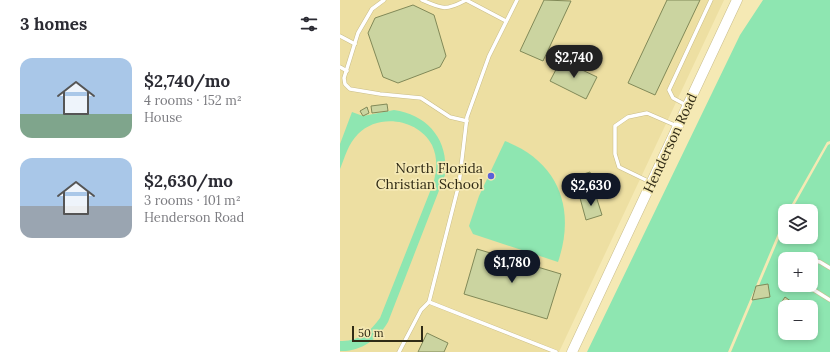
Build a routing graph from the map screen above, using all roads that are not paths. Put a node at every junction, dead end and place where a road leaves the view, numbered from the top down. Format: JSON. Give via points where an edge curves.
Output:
{"nodes":[{"id":1,"x":384,"y":0,"type":"edge"},
{"id":2,"x":422,"y":0,"type":"edge"},
{"id":3,"x":517,"y":0,"type":"edge"},
{"id":4,"x":711,"y":0,"type":"edge"},
{"id":5,"x":735,"y":1,"type":"edge"},
{"id":6,"x":506,"y":21,"type":"junction"},
{"id":7,"x":340,"y":36,"type":"edge"},
{"id":8,"x":355,"y":44,"type":"junction"},
{"id":9,"x":340,"y":67,"type":"edge"},
{"id":10,"x":347,"y":70,"type":"junction"},
{"id":11,"x":688,"y":106,"type":"junction"},
{"id":12,"x":467,"y":121,"type":"junction"},
{"id":13,"x":678,"y":127,"type":"junction"},
{"id":14,"x":651,"y":183,"type":"junction"},
{"id":15,"x":818,"y":262,"type":"edge"},
{"id":16,"x":830,"y":268,"type":"edge"},
{"id":17,"x":817,"y":292,"type":"edge"},
{"id":18,"x":830,"y":300,"type":"edge"},
{"id":19,"x":429,"y":302,"type":"junction"},
{"id":20,"x":399,"y":352,"type":"edge"},
{"id":21,"x":556,"y":352,"type":"edge"},
{"id":22,"x":572,"y":352,"type":"edge"}],
"edges":[{"from":1,"to":8,"type":"lane","via":[[372,9],[358,33]]},
{"from":2,"to":6,"type":"lane","via":[[444,8],[453,8],[466,0]]},
{"from":3,"to":6,"type":"lane"},
{"from":4,"to":11,"type":"lane","via":[[669,90],[673,98]]},
{"from":5,"to":11,"type":"street","name":"Henderson Road"},
{"from":6,"to":12,"type":"lane","via":[[489,56]]},
{"from":7,"to":8,"type":"lane"},
{"from":8,"to":10,"type":"lane"},
{"from":9,"to":10,"type":"lane"},
{"from":10,"to":12,"type":"lane","via":[[344,78],[350,89],[421,98],[450,117]]},
{"from":11,"to":13,"type":"street","name":"Henderson Road"},
{"from":12,"to":19,"type":"lane","via":[[459,184]]},
{"from":13,"to":14,"type":"street","name":"Henderson Road"},
{"from":13,"to":14,"type":"lane","via":[[647,113],[628,117],[615,126],[615,154],[620,167]]},
{"from":14,"to":22,"type":"street","name":"Henderson Road"},
{"from":15,"to":16,"type":"lane"},
{"from":17,"to":18,"type":"lane"},
{"from":19,"to":20,"type":"lane","via":[[421,310]]},
{"from":19,"to":21,"type":"lane"}]}
